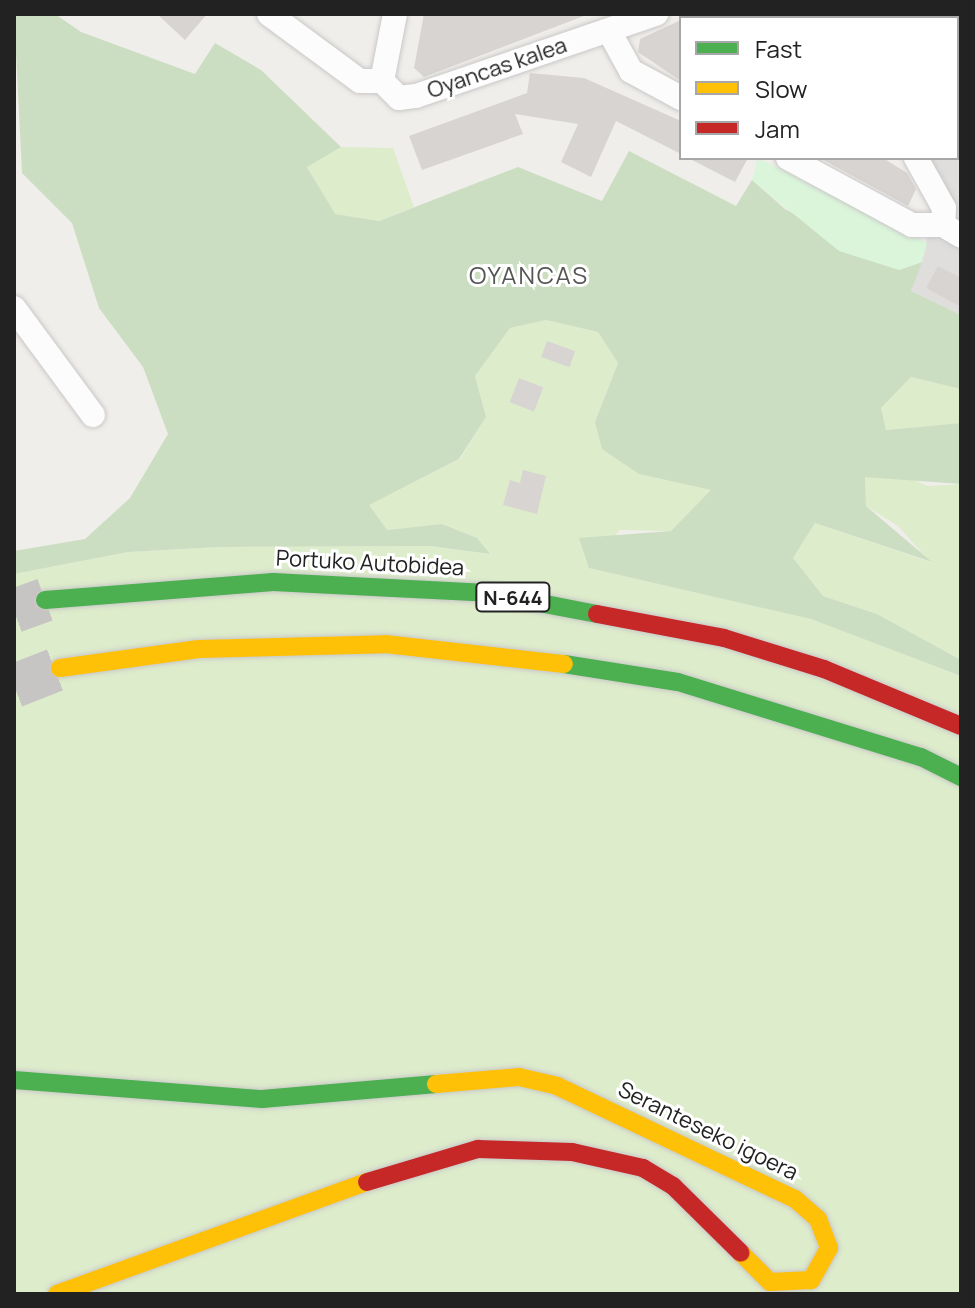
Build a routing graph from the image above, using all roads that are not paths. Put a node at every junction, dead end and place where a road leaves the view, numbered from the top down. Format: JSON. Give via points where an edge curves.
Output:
{"nodes":[{"id":1,"x":269,"y":14,"type":"edge"},
{"id":2,"x":395,"y":14,"type":"edge"},
{"id":3,"x":656,"y":14,"type":"edge"},
{"id":4,"x":610,"y":22,"type":"edge"},
{"id":5,"x":382,"y":81,"type":"junction"},
{"id":6,"x":679,"y":97,"type":"edge"},
{"id":7,"x":792,"y":160,"type":"edge"},
{"id":8,"x":917,"y":160,"type":"edge"},
{"id":9,"x":952,"y":231,"type":"edge"},
{"id":10,"x":14,"y":308,"type":"edge"},
{"id":11,"x":93,"y":415,"type":"dead end"},
{"id":12,"x":45,"y":600,"type":"tunnel mouth"},
{"id":13,"x":60,"y":668,"type":"tunnel mouth"},
{"id":14,"x":961,"y":726,"type":"edge"},
{"id":15,"x":961,"y":777,"type":"edge"},
{"id":16,"x":14,"y":1080,"type":"edge"},
{"id":17,"x":57,"y":1294,"type":"edge"}],
"edges":[{"from":1,"to":5,"type":"street","name":"Oyancas kalea","via":[[360,81]]},
{"from":2,"to":5,"type":"street"},
{"from":3,"to":4,"type":"street"},
{"from":4,"to":5,"type":"street","name":"Oyancas kalea","via":[[416,96],[399,98]]},
{"from":4,"to":6,"type":"street","via":[[631,71]]},
{"from":7,"to":9,"type":"street","via":[[912,225]]},
{"from":8,"to":9,"type":"street"},
{"from":10,"to":11,"type":"street"},
{"from":12,"to":14,"type":"main road","name":"Portuko Autobidea","number":"N-644","via":[[273,582],[488,593],[724,638],[878,689]]},
{"from":13,"to":15,"type":"main road","via":[[199,649],[385,644],[516,657],[678,682],[921,757]]},
{"from":16,"to":17,"type":"main road","name":"Seranteseko igoera","via":[[262,1099],[519,1077],[557,1086],[795,1199],[818,1219],[829,1248],[811,1280],[770,1282],[673,1186],[643,1168],[572,1152],[478,1149],[306,1201]]}]}
